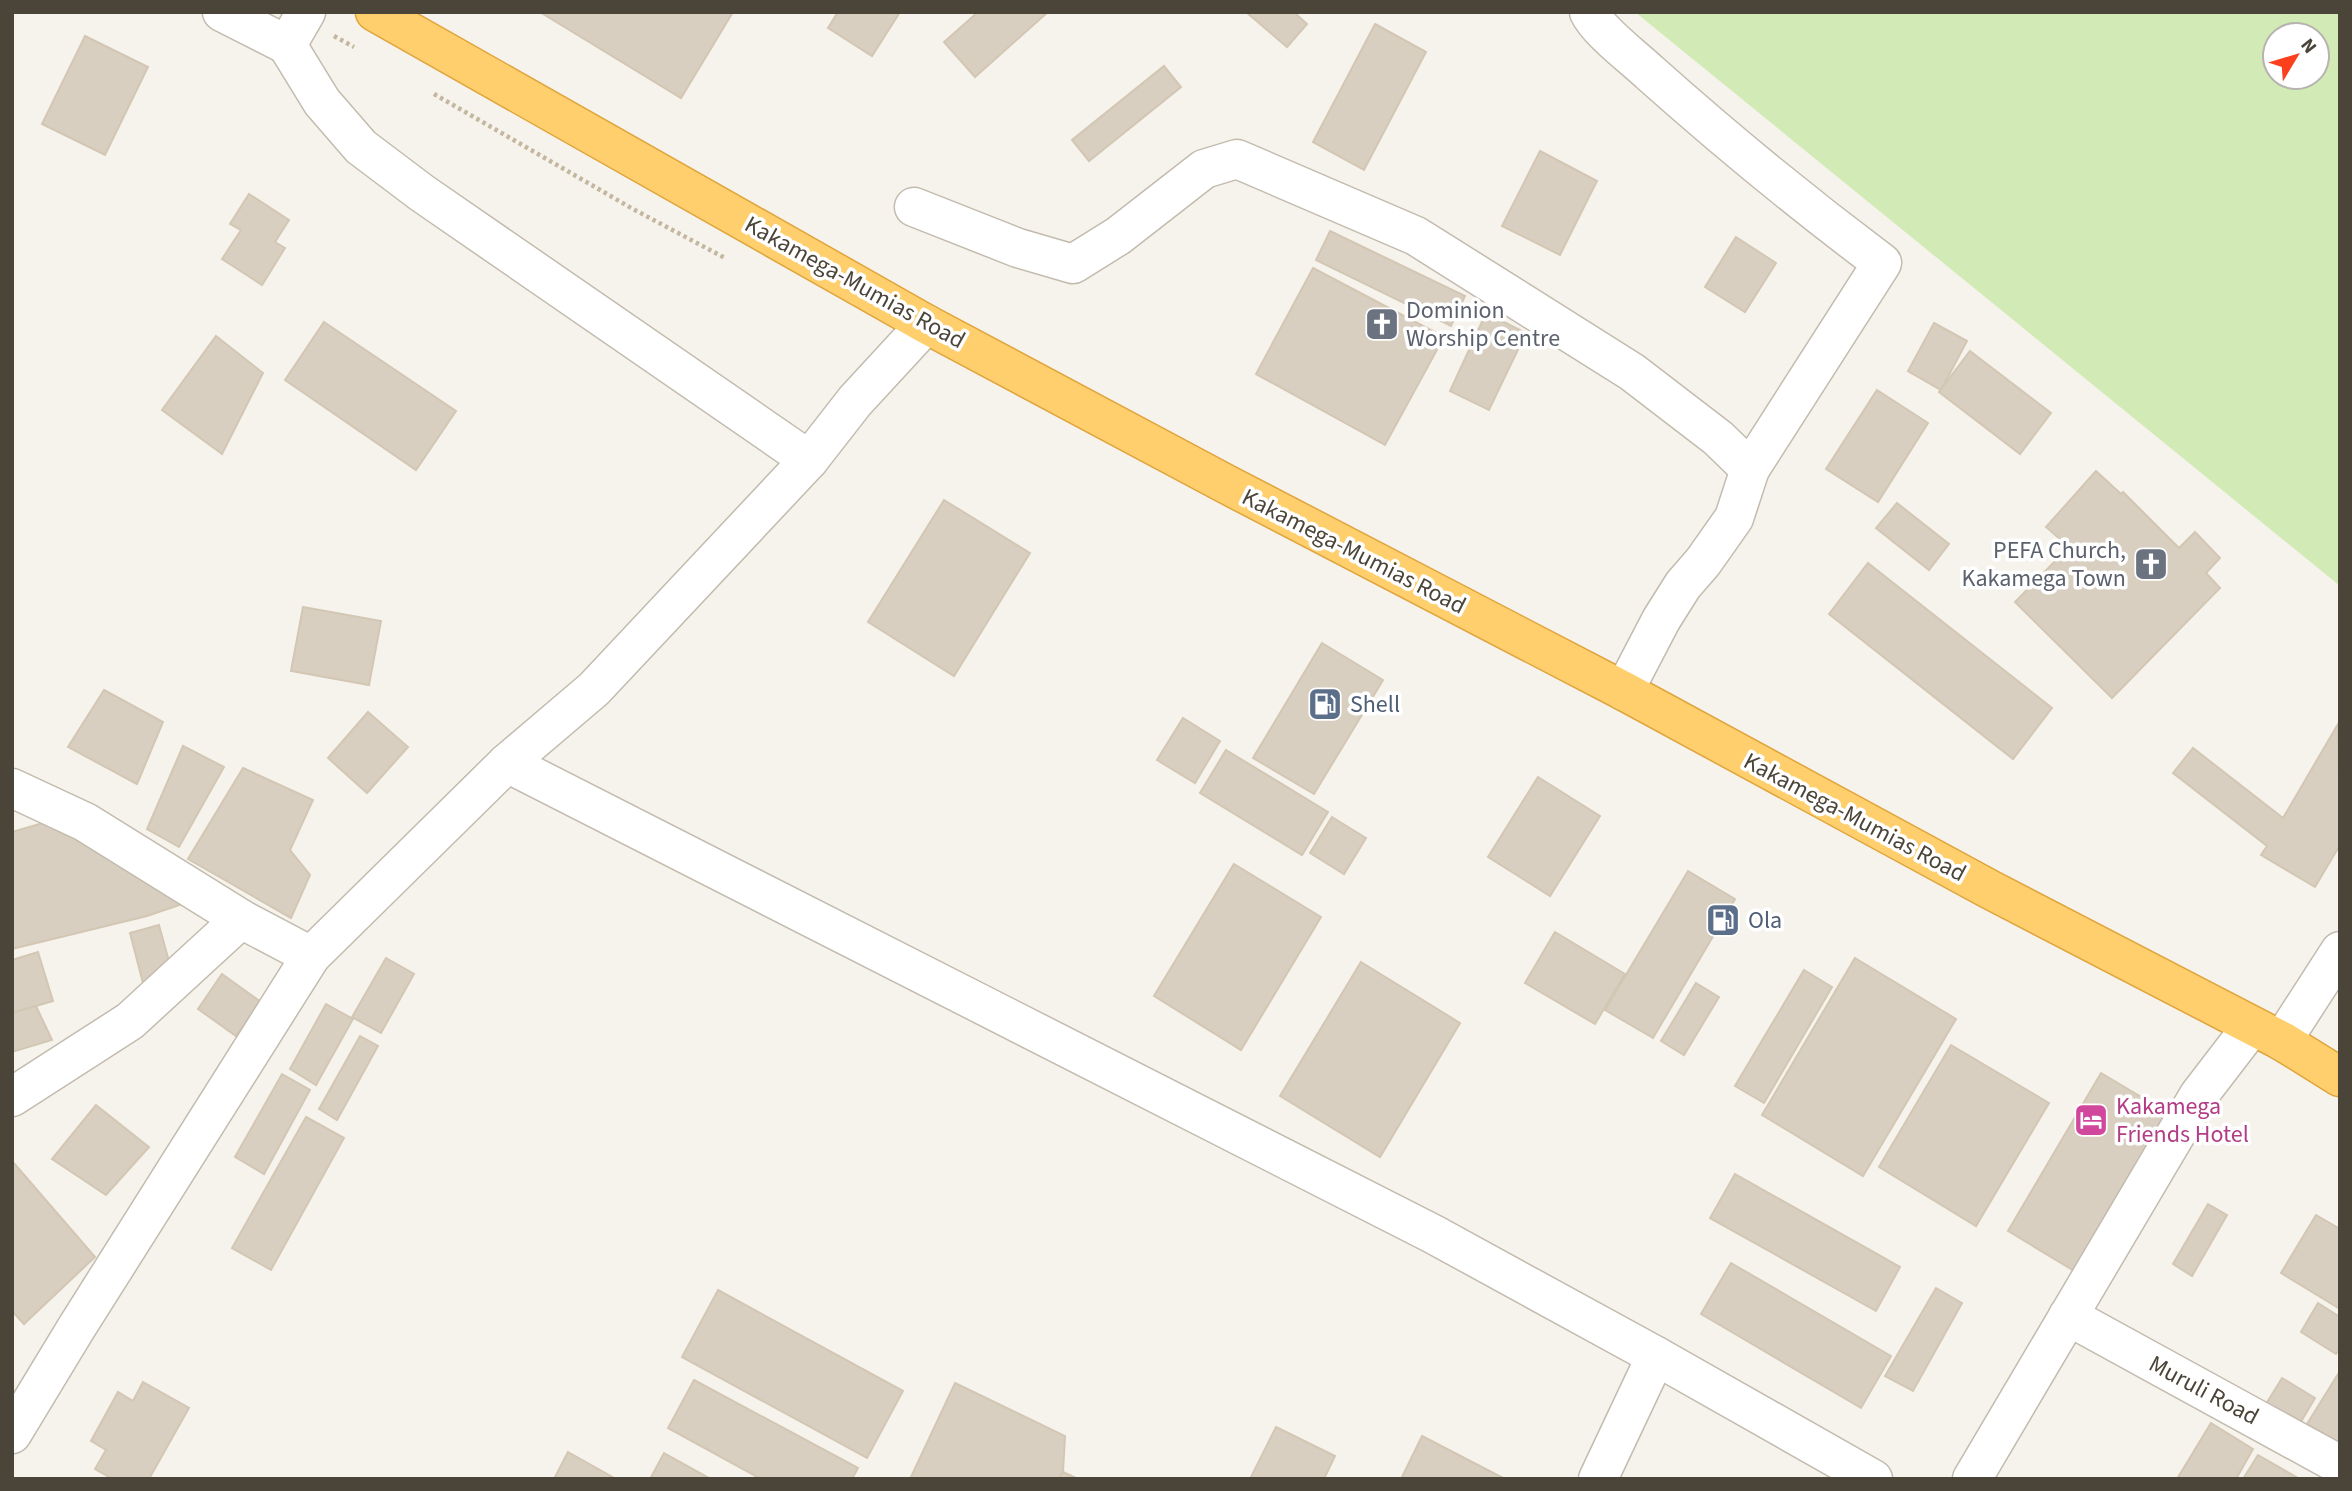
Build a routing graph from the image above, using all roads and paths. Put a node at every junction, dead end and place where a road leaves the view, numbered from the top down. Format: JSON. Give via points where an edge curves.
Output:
{"nodes":[{"id":1,"x":222,"y":12,"type":"edge"},
{"id":2,"x":306,"y":12,"type":"edge"},
{"id":3,"x":375,"y":12,"type":"edge"},
{"id":4,"x":1589,"y":12,"type":"edge"},
{"id":5,"x":286,"y":44,"type":"junction"},
{"id":6,"x":914,"y":207,"type":"dead end"},
{"id":7,"x":926,"y":324,"type":"junction"},
{"id":8,"x":809,"y":460,"type":"junction"},
{"id":9,"x":1750,"y":468,"type":"junction"},
{"id":10,"x":1624,"y":691,"type":"junction"},
{"id":11,"x":507,"y":763,"type":"junction"},
{"id":12,"x":12,"y":788,"type":"edge"},
{"id":13,"x":242,"y":919,"type":"junction"},
{"id":14,"x":2340,"y":951,"type":"edge"},
{"id":15,"x":311,"y":956,"type":"junction"},
{"id":16,"x":2267,"y":1033,"type":"junction"},
{"id":17,"x":2340,"y":1077,"type":"edge"},
{"id":18,"x":12,"y":1097,"type":"edge"},
{"id":19,"x":2068,"y":1316,"type":"junction"},
{"id":20,"x":1656,"y":1356,"type":"junction"},
{"id":21,"x":12,"y":1434,"type":"edge"},
{"id":22,"x":2340,"y":1465,"type":"edge"},
{"id":23,"x":1598,"y":1479,"type":"edge"},
{"id":24,"x":1873,"y":1479,"type":"edge"},
{"id":25,"x":1972,"y":1479,"type":"edge"}],
"edges":[{"from":1,"to":5,"type":"street"},
{"from":2,"to":5,"type":"street"},
{"from":3,"to":7,"type":"highway","name":"Kakamega-Mumias Road"},
{"from":4,"to":9,"type":"street","via":[[1686,105],[1882,263]]},
{"from":5,"to":8,"type":"street","via":[[322,102],[361,146]]},
{"from":6,"to":9,"type":"street","via":[[1073,264],[1118,236],[1204,169],[1237,159],[1416,236],[1632,372]]},
{"from":7,"to":8,"type":"street","via":[[855,401]]},
{"from":7,"to":10,"type":"highway","name":"Kakamega-Mumias Road"},
{"from":8,"to":11,"type":"street","via":[[594,689]]},
{"from":9,"to":10,"type":"street","via":[[1734,518],[1666,612]]},
{"from":10,"to":16,"type":"highway","name":"Kakamega-Mumias Road"},
{"from":11,"to":15,"type":"street"},
{"from":11,"to":20,"type":"street","via":[[1433,1234]]},
{"from":12,"to":13,"type":"street","via":[[85,822]]},
{"from":13,"to":15,"type":"street"},
{"from":13,"to":18,"type":"street","via":[[130,1021]]},
{"from":14,"to":16,"type":"street"},
{"from":15,"to":21,"type":"street"},
{"from":16,"to":17,"type":"highway","name":"Kakamega-Mumias Road"},
{"from":16,"to":19,"type":"street","via":[[2199,1095]]},
{"from":19,"to":22,"type":"street","name":"Muruli Road"},
{"from":19,"to":25,"type":"street"},
{"from":20,"to":23,"type":"street"},
{"from":20,"to":24,"type":"street"}]}
